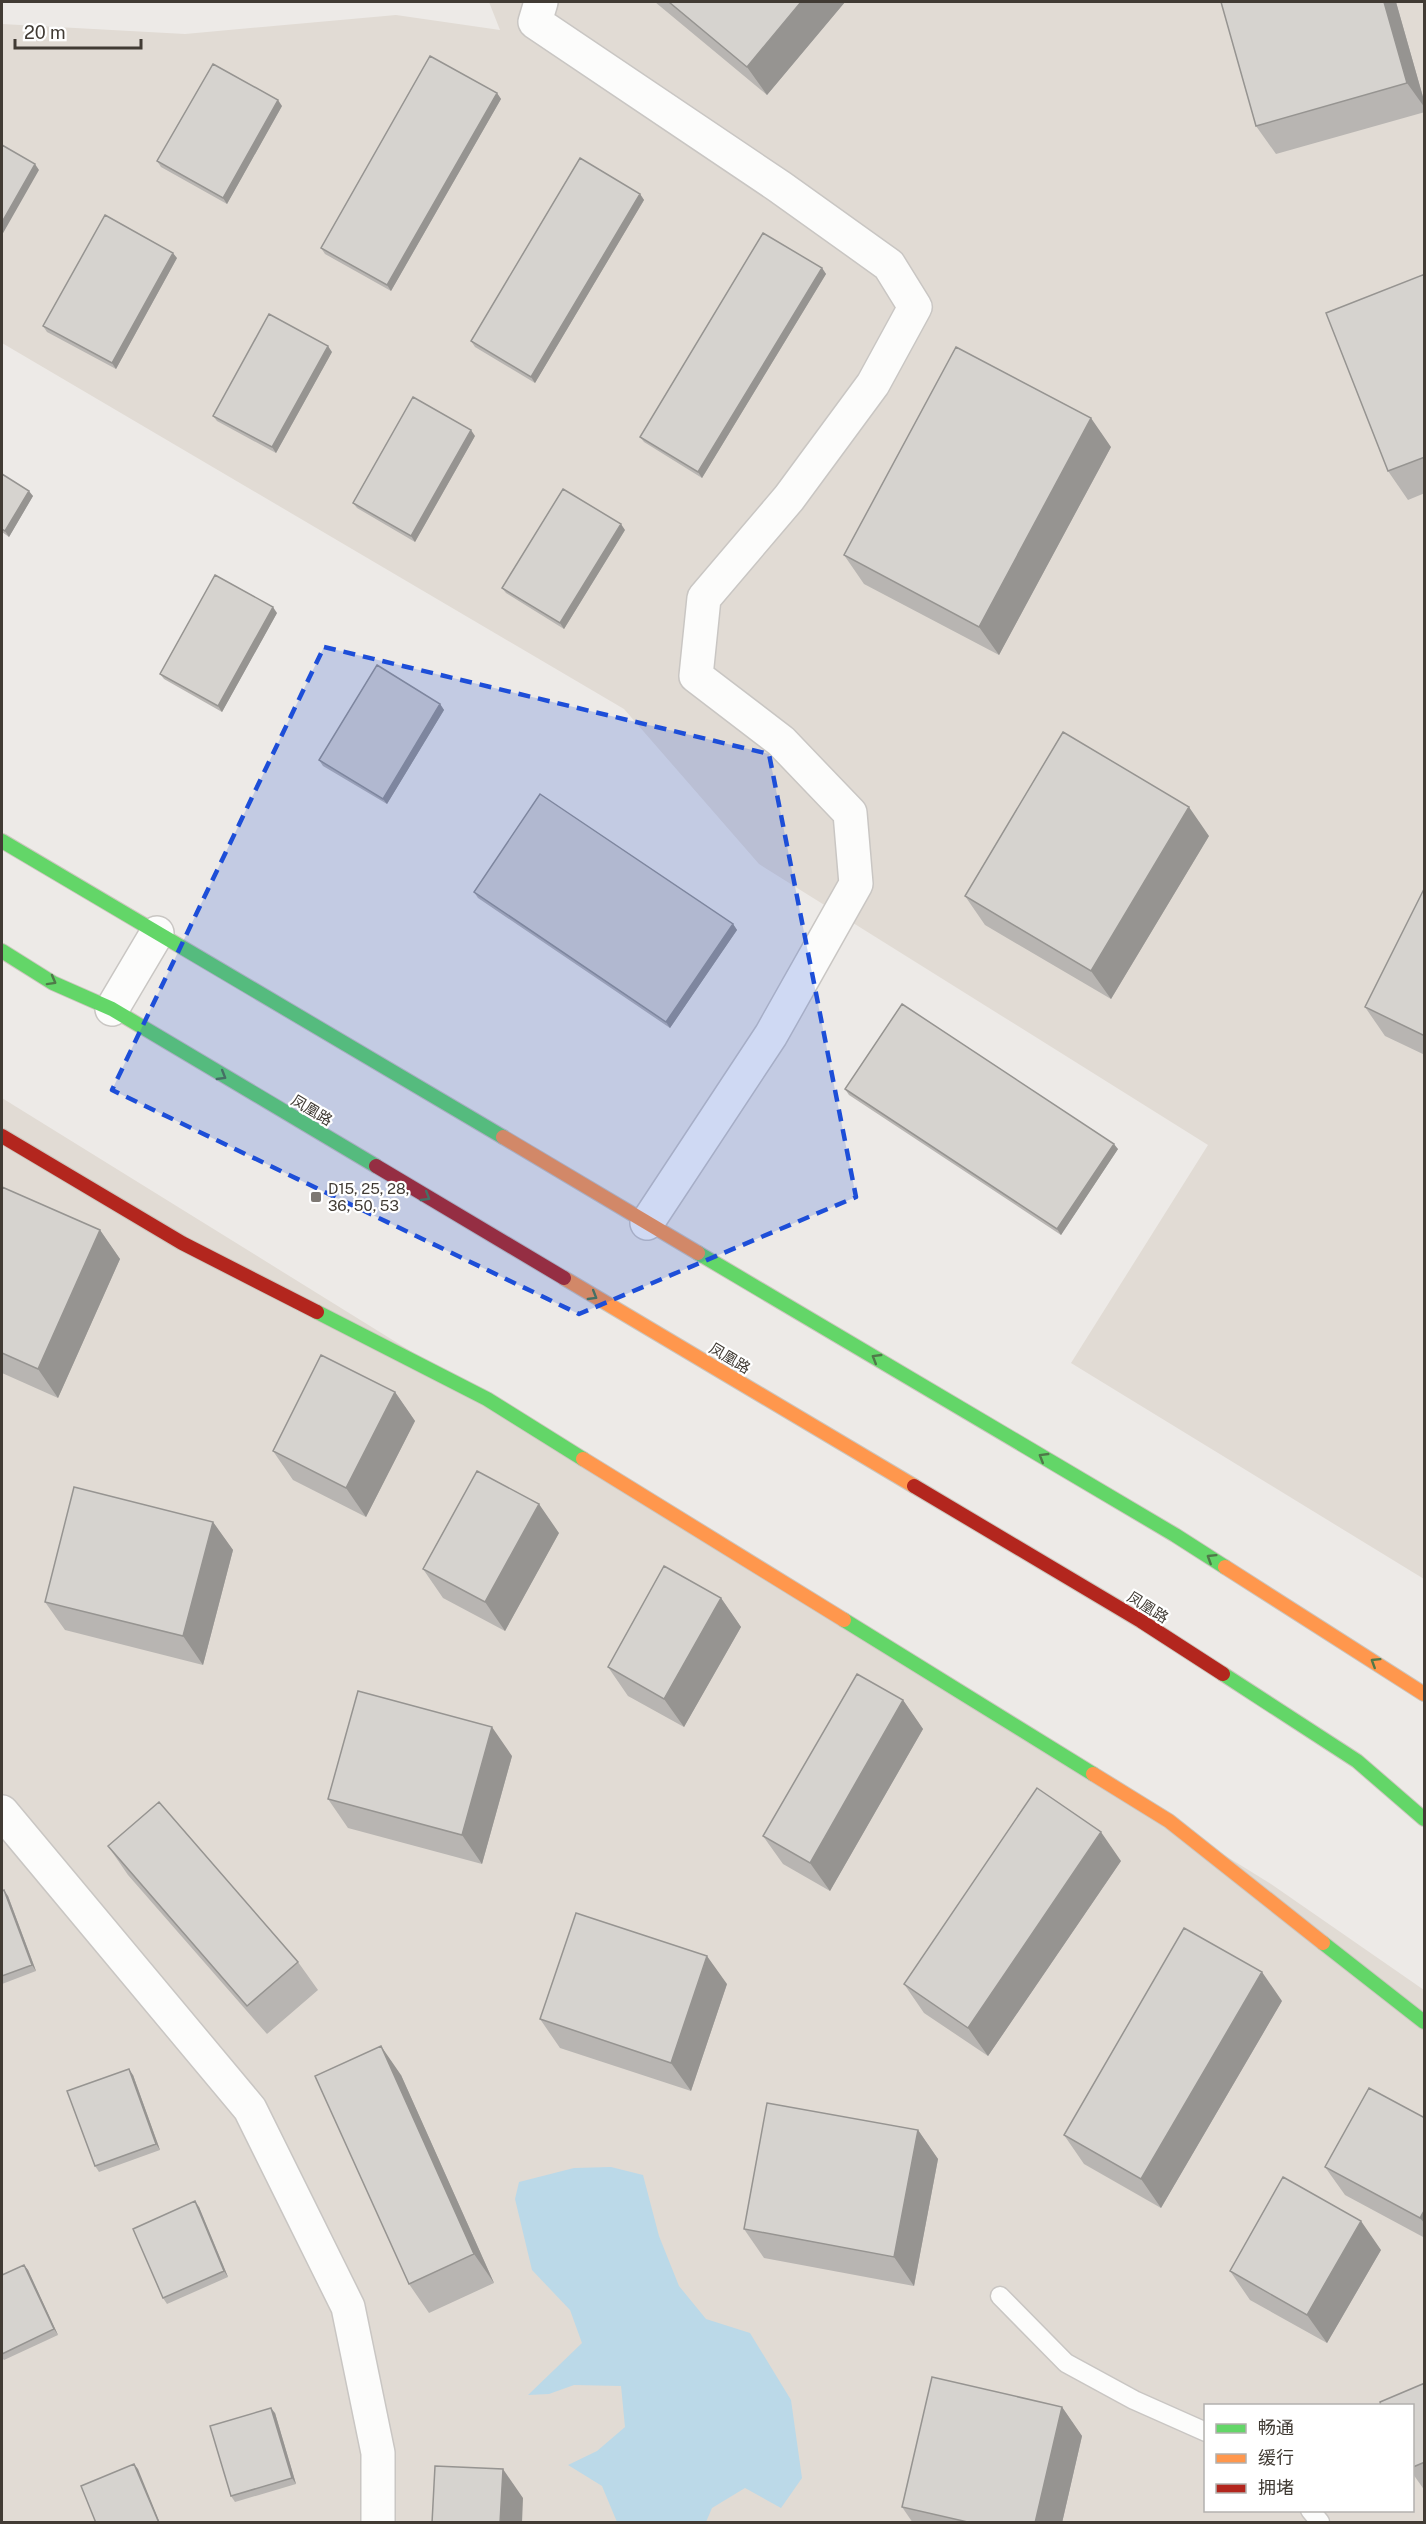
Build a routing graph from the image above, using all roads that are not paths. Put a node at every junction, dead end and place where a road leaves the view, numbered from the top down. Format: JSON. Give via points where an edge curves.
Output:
{"nodes":[{"id":1,"x":541,"y":2,"type":"edge"},
{"id":2,"x":2,"y":841,"type":"edge"},
{"id":3,"x":157,"y":933,"type":"junction"},
{"id":4,"x":2,"y":951,"type":"edge"},
{"id":5,"x":112,"y":1009,"type":"junction"},
{"id":6,"x":2,"y":1136,"type":"edge"},
{"id":7,"x":647,"y":1223,"type":"junction"},
{"id":8,"x":1425,"y":1694,"type":"edge"},
{"id":9,"x":2,"y":1812,"type":"edge"},
{"id":10,"x":1425,"y":1819,"type":"edge"},
{"id":11,"x":1425,"y":2022,"type":"edge"},
{"id":12,"x":1000,"y":2295,"type":"dead end"},
{"id":13,"x":1204,"y":2431,"type":"edge"},
{"id":14,"x":378,"y":2523,"type":"edge"}],
"edges":[{"from":1,"to":7,"type":"street","via":[[535,22],[889,265],[915,307],[873,384],[789,498],[704,598],[696,676],[781,741],[850,813],[856,884],[771,1035]]},
{"from":2,"to":3,"type":"main road"},
{"from":3,"to":5,"type":"street"},
{"from":3,"to":7,"type":"main road"},
{"from":4,"to":5,"type":"main road","name":"凤凰路","one_way":true,"via":[[53,983]]},
{"from":5,"to":10,"type":"main road","name":"凤凰路","one_way":true,"via":[[1141,1622],[1357,1761]]},
{"from":6,"to":11,"type":"main road","via":[[182,1243],[487,1399],[1169,1821]]},
{"from":8,"to":7,"type":"main road","one_way":true,"via":[[1175,1535]]},
{"from":9,"to":14,"type":"street","via":[[250,2109],[348,2307],[378,2453]]},
{"from":12,"to":13,"type":"lane","via":[[1066,2363],[1134,2400]]}]}
